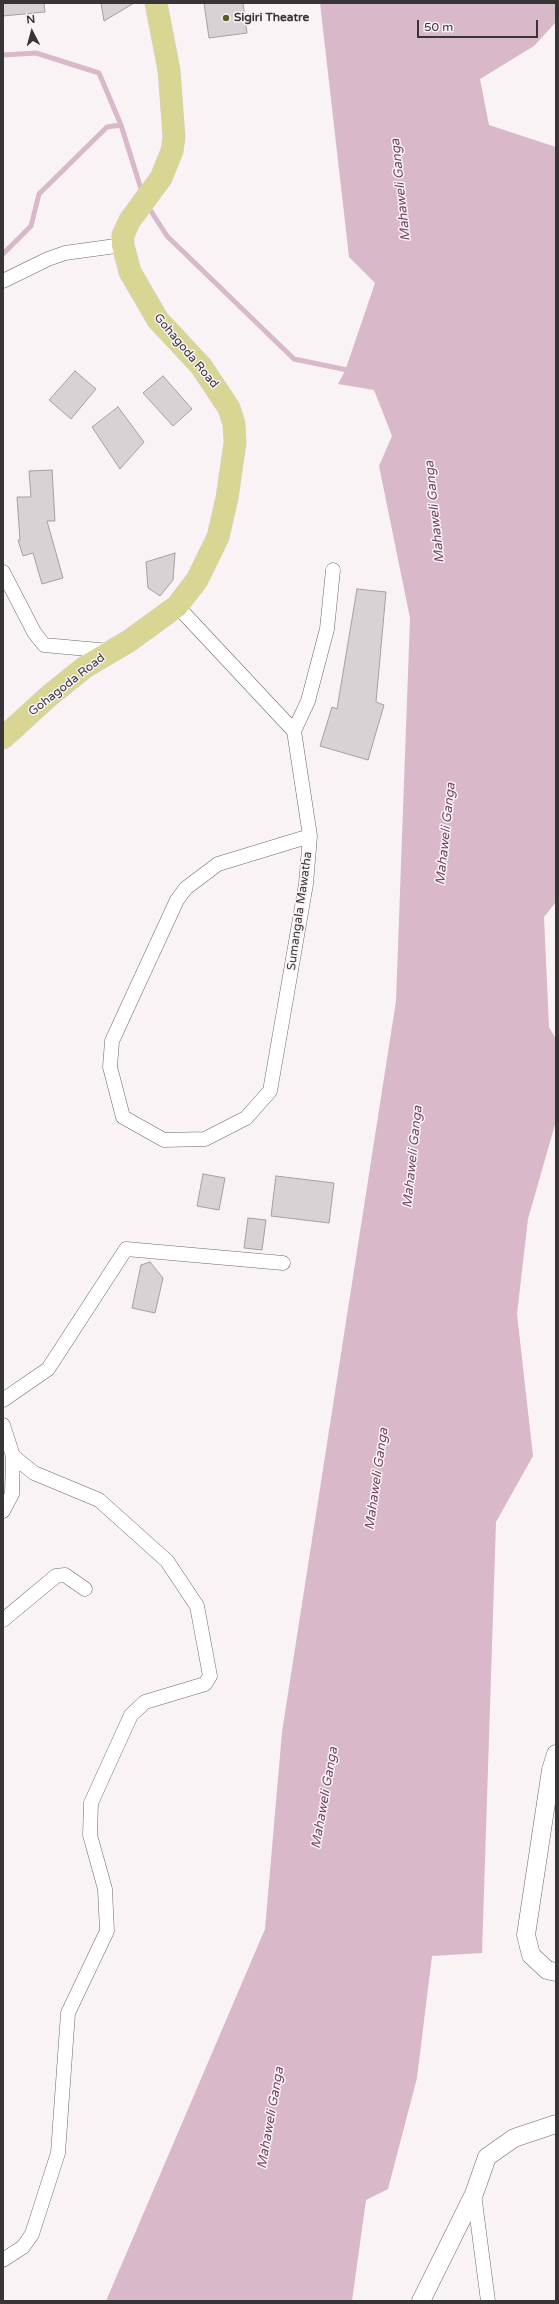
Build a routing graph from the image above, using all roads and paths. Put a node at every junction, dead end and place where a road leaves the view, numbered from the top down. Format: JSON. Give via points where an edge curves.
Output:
{"nodes":[{"id":1,"x":156,"y":3,"type":"edge"},
{"id":2,"x":123,"y":245,"type":"junction"},
{"id":3,"x":3,"y":281,"type":"edge"},
{"id":4,"x":333,"y":570,"type":"dead end"},
{"id":5,"x":3,"y":572,"type":"edge"},
{"id":6,"x":177,"y":606,"type":"junction"},
{"id":7,"x":110,"y":651,"type":"junction"},
{"id":8,"x":294,"y":731,"type":"junction"},
{"id":9,"x":3,"y":738,"type":"edge"},
{"id":10,"x":310,"y":836,"type":"junction"},
{"id":11,"x":283,"y":1263,"type":"dead end"},
{"id":12,"x":3,"y":1400,"type":"edge"},
{"id":13,"x":3,"y":1425,"type":"edge"},
{"id":14,"x":13,"y":1456,"type":"junction"},
{"id":15,"x":3,"y":1511,"type":"edge"},
{"id":16,"x":85,"y":1589,"type":"dead end"},
{"id":17,"x":3,"y":1620,"type":"edge"},
{"id":18,"x":556,"y":1754,"type":"edge"},
{"id":19,"x":556,"y":1972,"type":"edge"},
{"id":20,"x":556,"y":2124,"type":"edge"},
{"id":21,"x":474,"y":2194,"type":"junction"},
{"id":22,"x":3,"y":2260,"type":"edge"},
{"id":23,"x":421,"y":2301,"type":"edge"},
{"id":24,"x":488,"y":2301,"type":"edge"}],
"edges":[{"from":1,"to":2,"type":"main road","name":"Gohagoda Road","via":[[169,70],[174,137],[168,163],[153,190],[130,220],[123,235]]},
{"from":2,"to":3,"type":"street","via":[[65,253],[48,258]]},
{"from":2,"to":6,"type":"main road","name":"Gohagoda Road","via":[[130,272],[147,303],[158,320],[201,366],[220,392],[234,424],[235,454],[218,537],[197,580]]},
{"from":4,"to":8,"type":"street","via":[[328,630],[308,701]]},
{"from":5,"to":7,"type":"street","via":[[34,632],[44,645]]},
{"from":6,"to":7,"type":"main road","name":"Gohagoda Road","via":[[129,641]]},
{"from":6,"to":8,"type":"street"},
{"from":7,"to":9,"type":"main road","name":"Gohagoda Road","via":[[49,696]]},
{"from":8,"to":10,"type":"street","name":"Sumangala Mawatha"},
{"from":10,"to":10,"type":"street","name":"Sumangala Mawatha","via":[[306,884],[270,1091],[246,1118],[205,1139],[164,1140],[123,1117],[110,1067],[112,1041],[177,900],[186,888],[218,864]]},
{"from":11,"to":12,"type":"street","via":[[126,1249],[48,1369]]},
{"from":13,"to":14,"type":"street"},
{"from":14,"to":15,"type":"street","via":[[12,1494]]},
{"from":14,"to":22,"type":"street","via":[[34,1473],[99,1500],[167,1561],[197,1606],[210,1676],[205,1684],[145,1702],[131,1715],[91,1803],[90,1835],[105,1889],[107,1931],[68,2013],[56,2160],[32,2234],[23,2247]]},
{"from":16,"to":17,"type":"street","via":[[65,1575],[56,1576]]},
{"from":18,"to":19,"type":"street","via":[[551,1770],[526,1935],[531,1955],[547,1970]]},
{"from":20,"to":21,"type":"street","via":[[514,2138],[487,2157]]},
{"from":21,"to":23,"type":"street"},
{"from":21,"to":24,"type":"street"}]}
